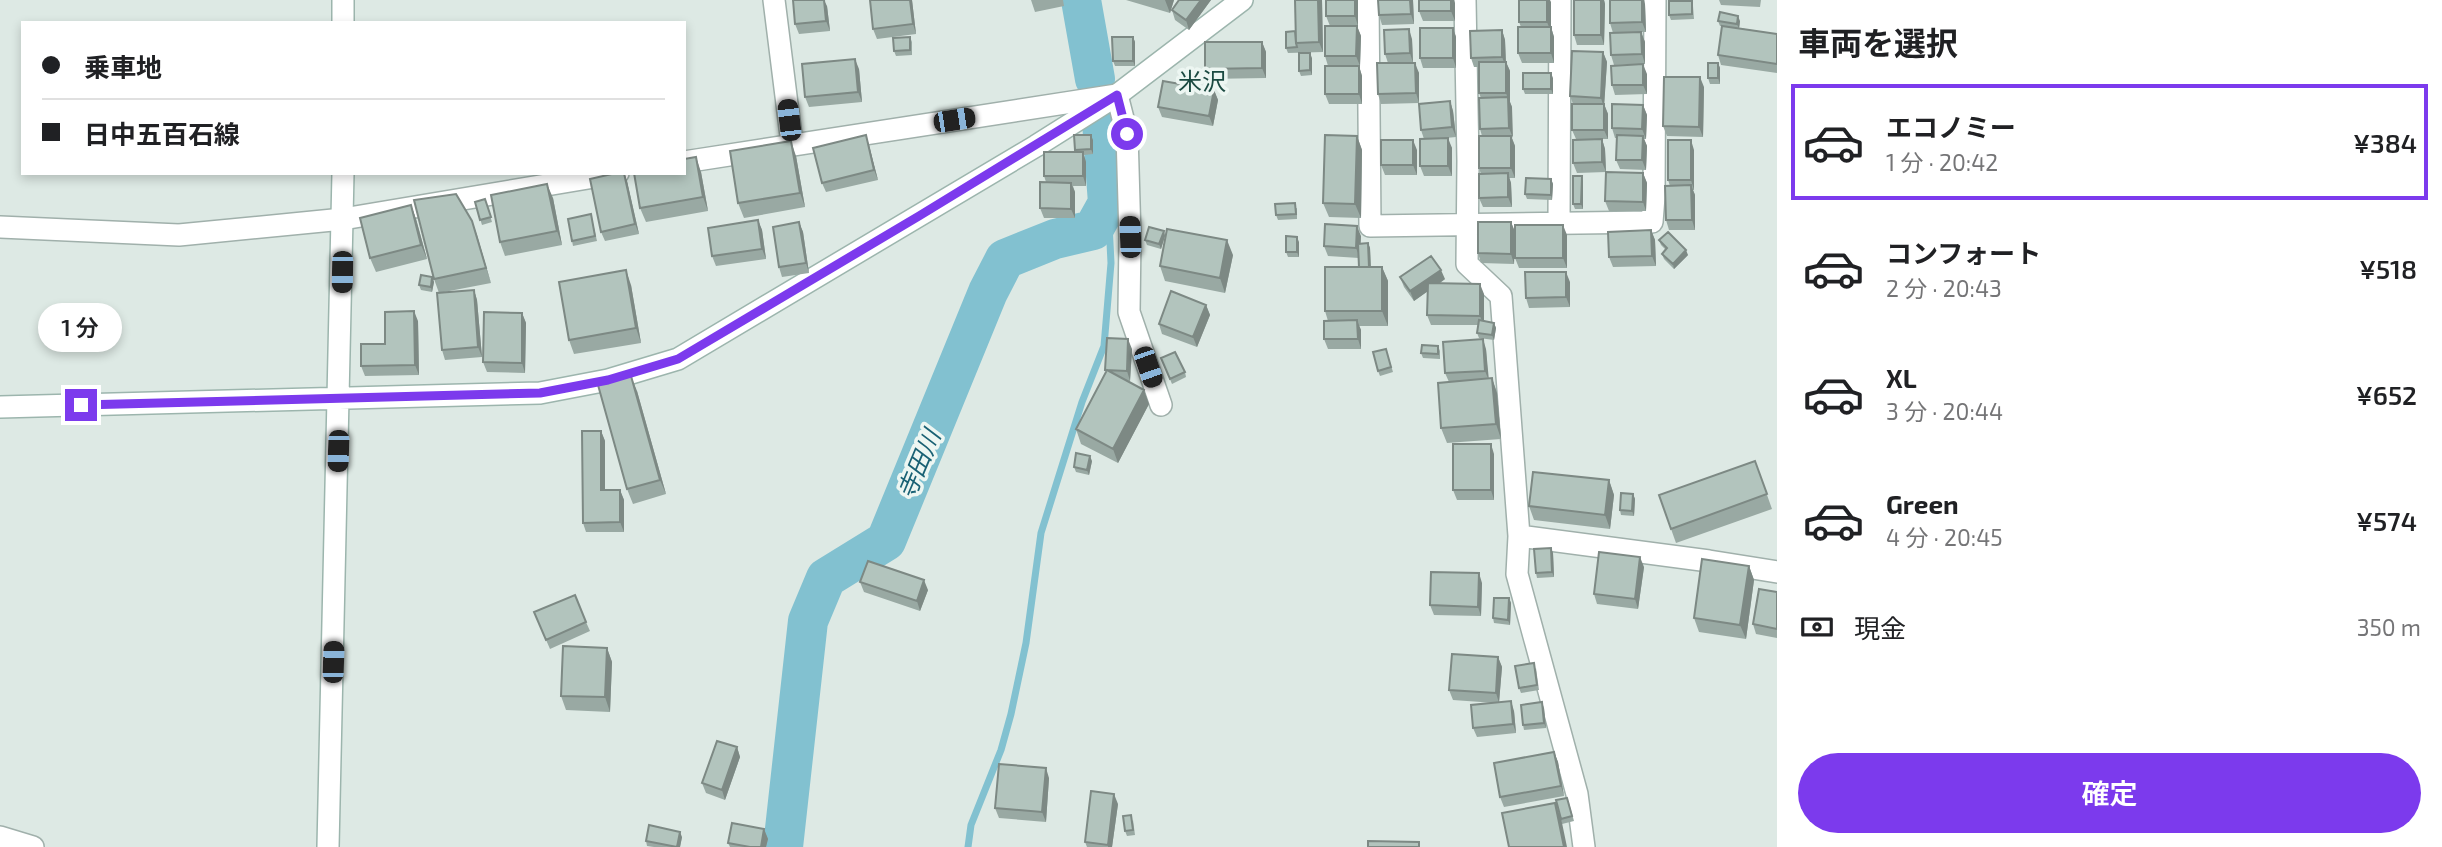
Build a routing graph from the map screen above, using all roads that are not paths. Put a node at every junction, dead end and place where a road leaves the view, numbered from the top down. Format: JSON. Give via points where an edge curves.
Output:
{"nodes":[{"id":1,"x":343,"y":0,"type":"edge"},
{"id":2,"x":775,"y":0,"type":"edge"},
{"id":3,"x":1242,"y":0,"type":"edge"},
{"id":4,"x":1368,"y":0,"type":"edge"},
{"id":5,"x":1465,"y":0,"type":"edge"},
{"id":6,"x":1560,"y":0,"type":"edge"},
{"id":7,"x":1655,"y":0,"type":"edge"},
{"id":8,"x":343,"y":21,"type":"edge"},
{"id":9,"x":1117,"y":95,"type":"junction"},
{"id":10,"x":792,"y":144,"type":"junction"},
{"id":11,"x":686,"y":162,"type":"edge"},
{"id":12,"x":343,"y":175,"type":"edge"},
{"id":13,"x":606,"y":175,"type":"edge"},
{"id":14,"x":343,"y":219,"type":"junction"},
{"id":15,"x":1468,"y":223,"type":"junction"},
{"id":16,"x":1559,"y":223,"type":"junction"},
{"id":17,"x":0,"y":227,"type":"edge"},
{"id":18,"x":339,"y":399,"type":"junction"},
{"id":19,"x":1161,"y":405,"type":"dead end"},
{"id":20,"x":0,"y":407,"type":"edge"},
{"id":21,"x":1518,"y":536,"type":"junction"},
{"id":22,"x":1777,"y":572,"type":"edge"},
{"id":23,"x":0,"y":836,"type":"edge"},
{"id":24,"x":33,"y":847,"type":"edge"},
{"id":25,"x":328,"y":847,"type":"edge"},
{"id":26,"x":1584,"y":847,"type":"edge"}],
"edges":[{"from":1,"to":8,"type":"street"},
{"from":2,"to":10,"type":"street"},
{"from":3,"to":9,"type":"street"},
{"from":4,"to":15,"type":"street","via":[[1370,226]]},
{"from":5,"to":15,"type":"street"},
{"from":6,"to":16,"type":"street"},
{"from":7,"to":16,"type":"street","via":[[1652,222]]},
{"from":9,"to":10,"type":"street"},
{"from":9,"to":18,"type":"street","via":[[678,359],[608,380],[540,393]]},
{"from":9,"to":19,"type":"street","via":[[1127,134],[1129,312]]},
{"from":10,"to":11,"type":"street"},
{"from":12,"to":14,"type":"street"},
{"from":13,"to":14,"type":"street"},
{"from":14,"to":17,"type":"street","via":[[178,235]]},
{"from":14,"to":18,"type":"street"},
{"from":15,"to":16,"type":"street"},
{"from":15,"to":21,"type":"street","via":[[1467,264],[1502,296]]},
{"from":18,"to":20,"type":"street"},
{"from":18,"to":25,"type":"street"},
{"from":21,"to":22,"type":"street"},
{"from":21,"to":26,"type":"street","via":[[1517,575],[1577,794]]},
{"from":23,"to":24,"type":"street"}]}
